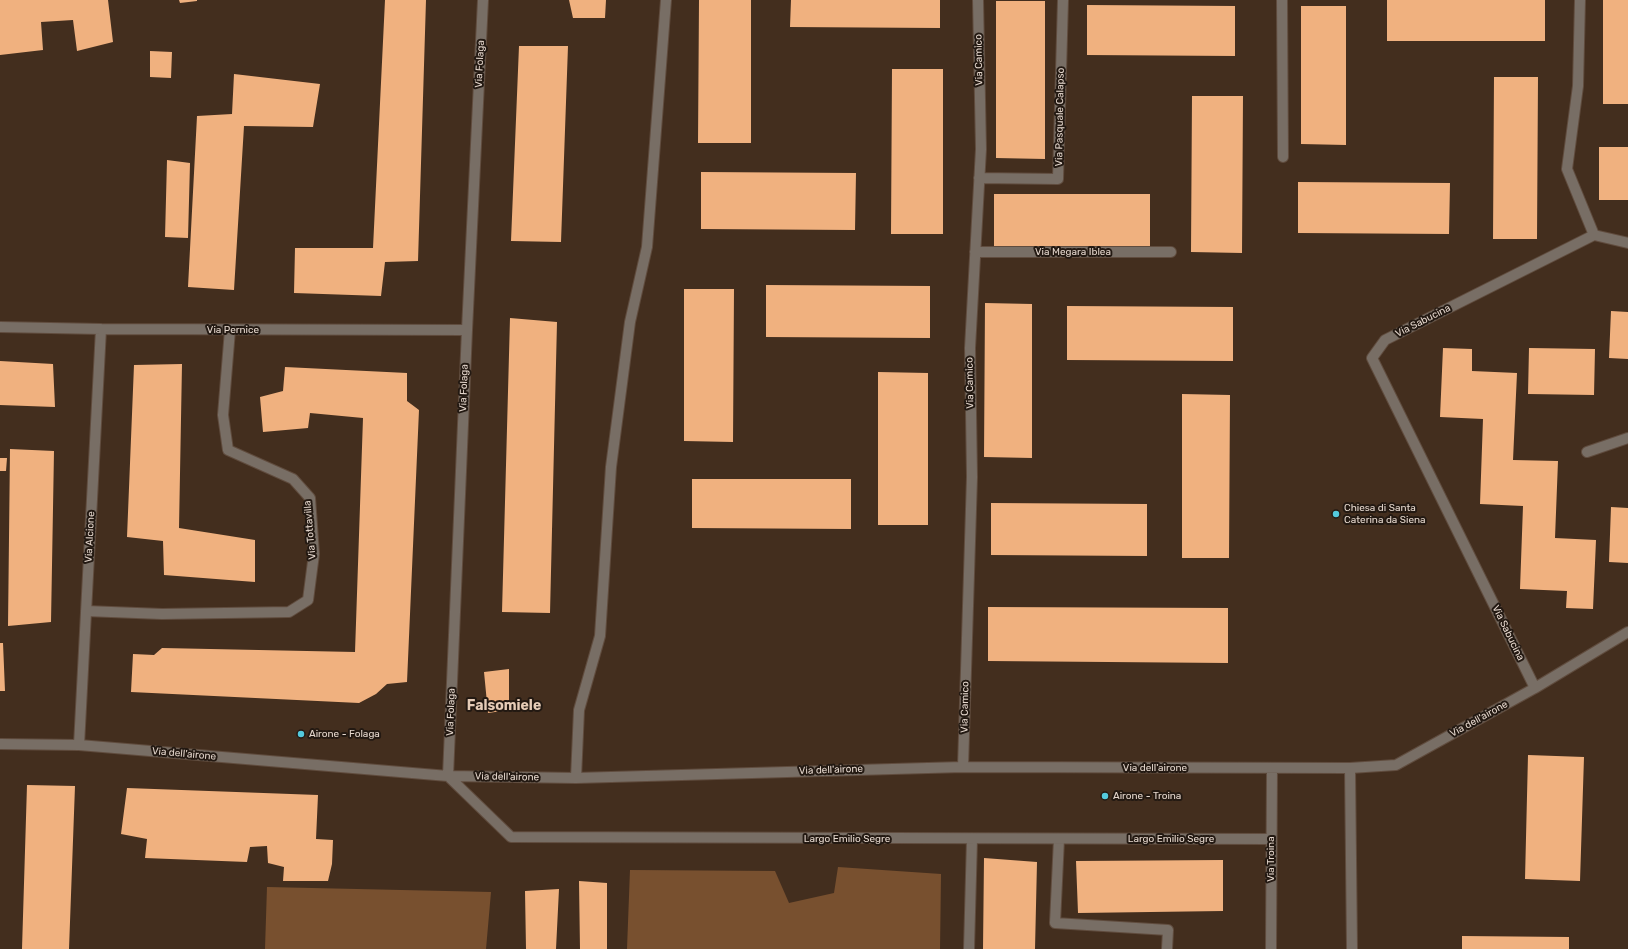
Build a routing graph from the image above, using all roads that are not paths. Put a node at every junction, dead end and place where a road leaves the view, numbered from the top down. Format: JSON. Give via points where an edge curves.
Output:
{"nodes":[{"id":1,"x":483,"y":0,"type":"edge"},
{"id":2,"x":666,"y":0,"type":"edge"},
{"id":3,"x":978,"y":0,"type":"edge"},
{"id":4,"x":1063,"y":0,"type":"edge"},
{"id":5,"x":1282,"y":0,"type":"edge"},
{"id":6,"x":1580,"y":0,"type":"edge"},
{"id":7,"x":1283,"y":157,"type":"dead end"},
{"id":8,"x":979,"y":178,"type":"junction"},
{"id":9,"x":1594,"y":235,"type":"junction"},
{"id":10,"x":1628,"y":243,"type":"edge"},
{"id":11,"x":975,"y":252,"type":"junction"},
{"id":12,"x":1171,"y":252,"type":"dead end"},
{"id":13,"x":0,"y":327,"type":"edge"},
{"id":14,"x":101,"y":329,"type":"junction"},
{"id":15,"x":230,"y":330,"type":"junction"},
{"id":16,"x":467,"y":330,"type":"junction"},
{"id":17,"x":1628,"y":438,"type":"edge"},
{"id":18,"x":1587,"y":452,"type":"dead end"},
{"id":19,"x":86,"y":611,"type":"junction"},
{"id":20,"x":1628,"y":632,"type":"edge"},
{"id":21,"x":1535,"y":688,"type":"junction"},
{"id":22,"x":0,"y":744,"type":"edge"},
{"id":23,"x":79,"y":745,"type":"junction"},
{"id":24,"x":963,"y":767,"type":"junction"},
{"id":25,"x":1272,"y":768,"type":"junction"},
{"id":26,"x":1350,"y":768,"type":"junction"},
{"id":27,"x":448,"y":776,"type":"junction"},
{"id":28,"x":576,"y":778,"type":"junction"},
{"id":29,"x":972,"y":839,"type":"junction"},
{"id":30,"x":1271,"y":839,"type":"junction"},
{"id":31,"x":1059,"y":840,"type":"junction"},
{"id":32,"x":970,"y":949,"type":"edge"},
{"id":33,"x":1167,"y":949,"type":"edge"},
{"id":34,"x":1271,"y":949,"type":"edge"},
{"id":35,"x":1352,"y":949,"type":"edge"}],
"edges":[{"from":1,"to":16,"type":"street","name":"Via Folaga"},
{"from":2,"to":28,"type":"street","via":[[647,247],[630,322],[611,467],[600,636],[579,710]]},
{"from":3,"to":8,"type":"street","name":"Via Camico","via":[[981,149]]},
{"from":4,"to":8,"type":"street","name":"Via Pasquale Calapso","via":[[1058,179]]},
{"from":5,"to":7,"type":"street"},
{"from":6,"to":9,"type":"street","via":[[1578,86],[1567,169]]},
{"from":8,"to":11,"type":"street","name":"Via Camico"},
{"from":9,"to":10,"type":"street"},
{"from":9,"to":21,"type":"street","name":"Via Sabucina","via":[[1385,340],[1372,358]]},
{"from":11,"to":12,"type":"street","name":"Via Megara Iblea"},
{"from":11,"to":24,"type":"street","name":"Via Camico","via":[[970,348],[972,477]]},
{"from":13,"to":14,"type":"street","name":"Via Pernice"},
{"from":14,"to":15,"type":"street","name":"Via Pernice"},
{"from":14,"to":19,"type":"street","name":"Via Alcione"},
{"from":15,"to":16,"type":"street","name":"Via Pernice"},
{"from":15,"to":19,"type":"street","name":"Via Tottavilla","via":[[223,415],[228,450],[293,479],[310,498],[314,554],[308,600],[289,612],[162,614]]},
{"from":16,"to":27,"type":"street","name":"Via Folaga"},
{"from":17,"to":18,"type":"street"},
{"from":19,"to":23,"type":"street","name":"Via Alcione"},
{"from":20,"to":21,"type":"street","name":"Via dell'airone"},
{"from":21,"to":26,"type":"street","name":"Via dell'airone","via":[[1396,765]]},
{"from":22,"to":23,"type":"street","name":"Via dell'airone"},
{"from":23,"to":27,"type":"street","name":"Via dell'airone"},
{"from":24,"to":25,"type":"street","name":"Via dell'airone"},
{"from":24,"to":28,"type":"street","name":"Via dell'airone"},
{"from":25,"to":26,"type":"street","name":"Via dell'airone"},
{"from":25,"to":30,"type":"street","name":"Via Troina"},
{"from":26,"to":35,"type":"street"},
{"from":27,"to":28,"type":"street","name":"Via dell'airone"},
{"from":27,"to":29,"type":"street","name":"Largo Emilio Segre","via":[[511,837]]},
{"from":29,"to":31,"type":"street","name":"Largo Emilio Segre"},
{"from":29,"to":32,"type":"street"},
{"from":30,"to":31,"type":"street","name":"Largo Emilio Segre"},
{"from":30,"to":34,"type":"street","name":"Via Troina"},
{"from":31,"to":33,"type":"street","via":[[1055,923],[1168,930]]}]}
